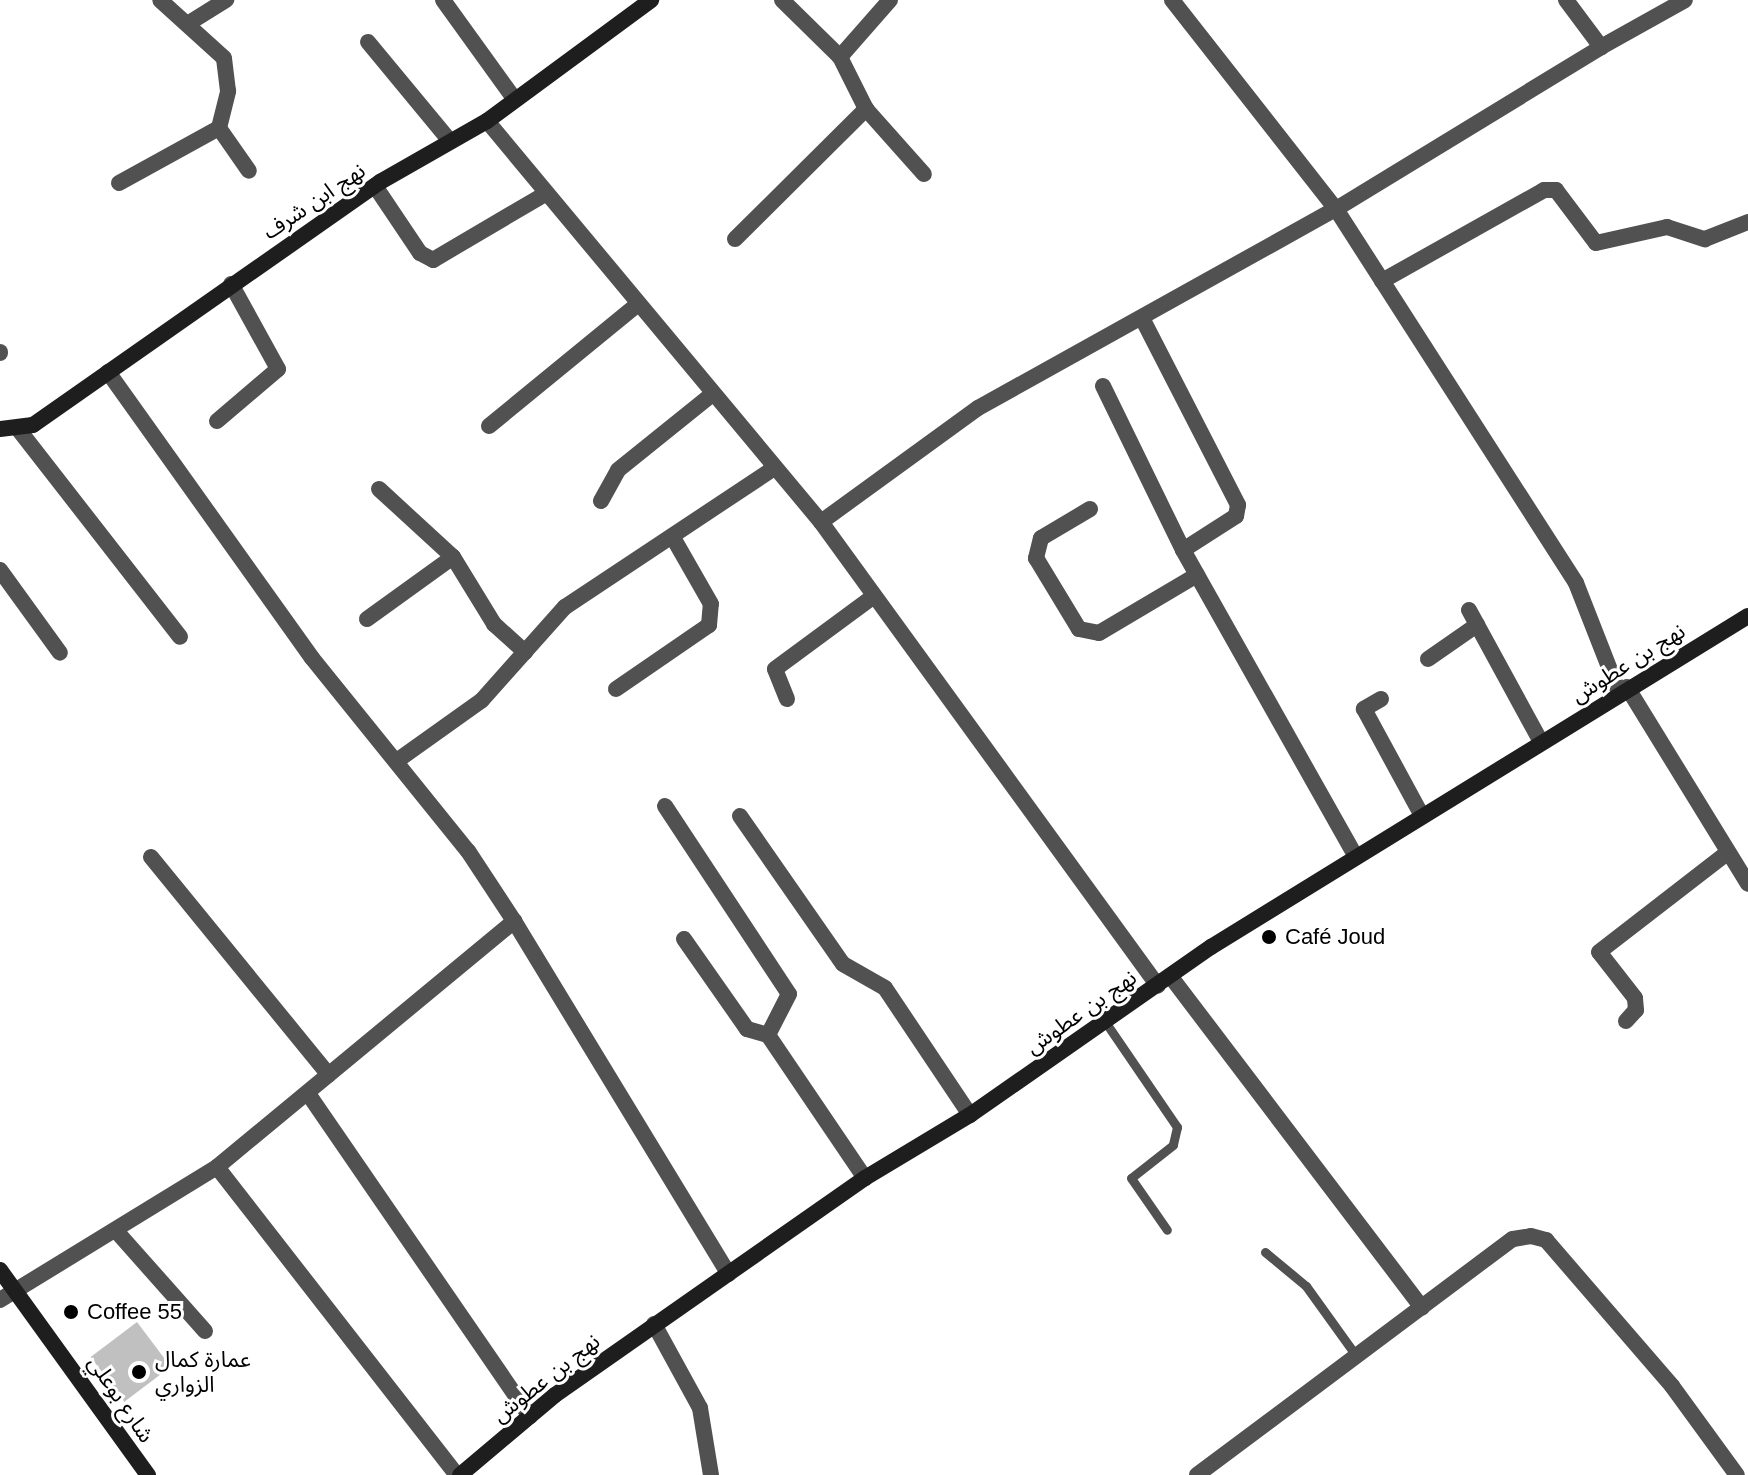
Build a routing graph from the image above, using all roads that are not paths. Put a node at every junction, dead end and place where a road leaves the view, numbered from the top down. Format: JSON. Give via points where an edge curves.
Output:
{"nodes":[{"id":1,"x":160,"y":0,"type":"edge"},
{"id":2,"x":226,"y":0,"type":"edge"},
{"id":3,"x":443,"y":0,"type":"edge"},
{"id":4,"x":651,"y":0,"type":"edge"},
{"id":5,"x":782,"y":0,"type":"edge"},
{"id":6,"x":890,"y":0,"type":"edge"},
{"id":7,"x":1172,"y":0,"type":"edge"},
{"id":8,"x":1566,"y":0,"type":"edge"},
{"id":9,"x":1685,"y":0,"type":"edge"},
{"id":10,"x":189,"y":23,"type":"junction"},
{"id":11,"x":368,"y":42,"type":"dead end"},
{"id":12,"x":1601,"y":47,"type":"junction"},
{"id":13,"x":840,"y":57,"type":"junction"},
{"id":14,"x":515,"y":100,"type":"junction"},
{"id":15,"x":866,"y":109,"type":"junction"},
{"id":16,"x":487,"y":121,"type":"junction"},
{"id":17,"x":219,"y":128,"type":"junction"},
{"id":18,"x":450,"y":141,"type":"junction"},
{"id":19,"x":249,"y":171,"type":"dead end"},
{"id":20,"x":924,"y":174,"type":"dead end"},
{"id":21,"x":119,"y":183,"type":"dead end"},
{"id":22,"x":375,"y":186,"type":"junction"},
{"id":23,"x":545,"y":194,"type":"junction"},
{"id":24,"x":1336,"y":209,"type":"junction"},
{"id":25,"x":1748,"y":222,"type":"edge"},
{"id":26,"x":735,"y":239,"type":"dead end"},
{"id":27,"x":1382,"y":281,"type":"junction"},
{"id":28,"x":231,"y":284,"type":"junction"},
{"id":29,"x":637,"y":305,"type":"junction"},
{"id":30,"x":1143,"y":320,"type":"junction"},
{"id":31,"x":108,"y":372,"type":"junction"},
{"id":32,"x":1103,"y":386,"type":"dead end"},
{"id":33,"x":710,"y":396,"type":"junction"},
{"id":34,"x":217,"y":421,"type":"dead end"},
{"id":35,"x":489,"y":426,"type":"dead end"},
{"id":36,"x":0,"y":429,"type":"edge"},
{"id":37,"x":19,"y":430,"type":"junction"},
{"id":38,"x":774,"y":468,"type":"junction"},
{"id":39,"x":379,"y":489,"type":"dead end"},
{"id":40,"x":601,"y":501,"type":"dead end"},
{"id":41,"x":1090,"y":509,"type":"dead end"},
{"id":42,"x":821,"y":522,"type":"junction"},
{"id":43,"x":672,"y":536,"type":"junction"},
{"id":44,"x":1183,"y":550,"type":"junction"},
{"id":45,"x":453,"y":557,"type":"junction"},
{"id":46,"x":0,"y":570,"type":"edge"},
{"id":47,"x":1197,"y":575,"type":"junction"},
{"id":48,"x":874,"y":596,"type":"junction"},
{"id":49,"x":1748,"y":616,"type":"edge"},
{"id":50,"x":367,"y":619,"type":"dead end"},
{"id":51,"x":180,"y":637,"type":"dead end"},
{"id":52,"x":525,"y":652,"type":"junction"},
{"id":53,"x":60,"y":653,"type":"dead end"},
{"id":54,"x":1428,"y":659,"type":"dead end"},
{"id":55,"x":616,"y":689,"type":"dead end"},
{"id":56,"x":1623,"y":690,"type":"junction"},
{"id":57,"x":787,"y":699,"type":"dead end"},
{"id":58,"x":1381,"y":699,"type":"dead end"},
{"id":59,"x":1541,"y":742,"type":"junction"},
{"id":60,"x":398,"y":760,"type":"junction"},
{"id":61,"x":665,"y":806,"type":"dead end"},
{"id":62,"x":740,"y":816,"type":"dead end"},
{"id":63,"x":1422,"y":816,"type":"junction"},
{"id":64,"x":1727,"y":853,"type":"junction"},
{"id":65,"x":151,"y":857,"type":"dead end"},
{"id":66,"x":1356,"y":857,"type":"junction"},
{"id":67,"x":1748,"y":884,"type":"edge"},
{"id":68,"x":514,"y":921,"type":"junction"},
{"id":69,"x":684,"y":939,"type":"dead end"},
{"id":70,"x":1164,"y":981,"type":"junction"},
{"id":71,"x":1626,"y":1021,"type":"dead end"},
{"id":72,"x":1106,"y":1023,"type":"junction"},
{"id":73,"x":768,"y":1035,"type":"junction"},
{"id":74,"x":329,"y":1075,"type":"junction"},
{"id":75,"x":309,"y":1095,"type":"junction"},
{"id":76,"x":970,"y":1115,"type":"junction"},
{"id":77,"x":217,"y":1167,"type":"junction"},
{"id":78,"x":865,"y":1178,"type":"junction"},
{"id":79,"x":1167,"y":1230,"type":"dead end"},
{"id":80,"x":118,"y":1233,"type":"junction"},
{"id":81,"x":1265,"y":1252,"type":"dead end"},
{"id":82,"x":0,"y":1270,"type":"edge"},
{"id":83,"x":729,"y":1274,"type":"junction"},
{"id":84,"x":19,"y":1290,"type":"junction"},
{"id":85,"x":0,"y":1300,"type":"edge"},
{"id":86,"x":1422,"y":1308,"type":"junction"},
{"id":87,"x":654,"y":1324,"type":"junction"},
{"id":88,"x":205,"y":1331,"type":"dead end"},
{"id":89,"x":1357,"y":1357,"type":"junction"},
{"id":90,"x":530,"y":1416,"type":"junction"},
{"id":91,"x":1729,"y":1472,"type":"edge"},
{"id":92,"x":148,"y":1475,"type":"edge"},
{"id":93,"x":459,"y":1475,"type":"edge"},
{"id":94,"x":711,"y":1475,"type":"edge"},
{"id":95,"x":1197,"y":1475,"type":"edge"}],
"edges":[{"from":1,"to":10,"type":"street"},
{"from":2,"to":10,"type":"street"},
{"from":3,"to":14,"type":"street"},
{"from":4,"to":14,"type":"street","name":"نهج ابن شرف"},
{"from":5,"to":13,"type":"street"},
{"from":6,"to":13,"type":"street"},
{"from":7,"to":24,"type":"street"},
{"from":8,"to":12,"type":"street"},
{"from":9,"to":12,"type":"street"},
{"from":10,"to":17,"type":"street","via":[[229,67]]},
{"from":11,"to":18,"type":"street"},
{"from":12,"to":24,"type":"street"},
{"from":13,"to":15,"type":"street"},
{"from":14,"to":16,"type":"street","name":"نهج ابن شرف"},
{"from":15,"to":20,"type":"street"},
{"from":15,"to":26,"type":"street"},
{"from":16,"to":18,"type":"street","name":"نهج ابن شرف"},
{"from":16,"to":23,"type":"street"},
{"from":17,"to":19,"type":"street"},
{"from":17,"to":21,"type":"street"},
{"from":18,"to":22,"type":"street","name":"نهج ابن شرف"},
{"from":22,"to":23,"type":"street","via":[[420,253],[433,260]]},
{"from":22,"to":28,"type":"street","name":"نهج ابن شرف"},
{"from":23,"to":29,"type":"street"},
{"from":24,"to":27,"type":"street"},
{"from":24,"to":30,"type":"street"},
{"from":25,"to":27,"type":"street","via":[[1705,239],[1667,227],[1596,243],[1556,190],[1544,190]]},
{"from":27,"to":56,"type":"street","via":[[1576,583]]},
{"from":28,"to":31,"type":"street","name":"نهج ابن شرف"},
{"from":28,"to":34,"type":"street","via":[[278,369]]},
{"from":29,"to":33,"type":"street"},
{"from":29,"to":35,"type":"street"},
{"from":30,"to":42,"type":"street","via":[[978,408]]},
{"from":30,"to":44,"type":"street","via":[[1238,505],[1236,516]]},
{"from":31,"to":37,"type":"street","name":"نهج ابن شرف"},
{"from":31,"to":60,"type":"street","via":[[312,658]]},
{"from":32,"to":44,"type":"street"},
{"from":33,"to":38,"type":"street"},
{"from":33,"to":40,"type":"street","via":[[618,470]]},
{"from":36,"to":37,"type":"street"},
{"from":37,"to":51,"type":"street"},
{"from":38,"to":42,"type":"street"},
{"from":38,"to":43,"type":"street"},
{"from":39,"to":45,"type":"street"},
{"from":41,"to":47,"type":"street","via":[[1041,538],[1036,558],[1079,629],[1099,633]]},
{"from":42,"to":48,"type":"street"},
{"from":43,"to":52,"type":"street","via":[[565,607]]},
{"from":43,"to":55,"type":"street","via":[[711,604],[709,625]]},
{"from":44,"to":47,"type":"street"},
{"from":45,"to":50,"type":"street"},
{"from":45,"to":52,"type":"street","via":[[494,624]]},
{"from":46,"to":53,"type":"street"},
{"from":47,"to":66,"type":"street"},
{"from":48,"to":57,"type":"street","via":[[775,669]]},
{"from":48,"to":70,"type":"street"},
{"from":49,"to":56,"type":"street","name":"نهج بن عطوش"},
{"from":52,"to":60,"type":"street","via":[[482,700]]},
{"from":54,"to":59,"type":"street","via":[[1473,618]]},
{"from":56,"to":59,"type":"street","name":"نهج بن عطوش"},
{"from":56,"to":64,"type":"street"},
{"from":58,"to":63,"type":"street","via":[[1364,709]]},
{"from":59,"to":63,"type":"street","name":"نهج بن عطوش"},
{"from":60,"to":68,"type":"street"},
{"from":61,"to":73,"type":"street","via":[[789,994]]},
{"from":62,"to":76,"type":"street","via":[[843,964],[885,988]]},
{"from":63,"to":66,"type":"street","name":"نهج بن عطوش"},
{"from":64,"to":67,"type":"street"},
{"from":64,"to":71,"type":"street","via":[[1599,952],[1635,998],[1636,1010]]},
{"from":65,"to":74,"type":"street"},
{"from":66,"to":70,"type":"street","name":"نهج بن عطوش"},
{"from":68,"to":74,"type":"street"},
{"from":68,"to":83,"type":"street"},
{"from":69,"to":73,"type":"street","via":[[747,1029]]},
{"from":70,"to":72,"type":"street","name":"نهج بن عطوش"},
{"from":70,"to":86,"type":"street"},
{"from":72,"to":76,"type":"street","name":"نهج بن عطوش"},
{"from":72,"to":79,"type":"lane","via":[[1177,1127],[1173,1145],[1131,1178]]},
{"from":73,"to":78,"type":"street"},
{"from":74,"to":75,"type":"street"},
{"from":75,"to":77,"type":"street"},
{"from":75,"to":90,"type":"street"},
{"from":76,"to":78,"type":"street","name":"نهج بن عطوش"},
{"from":77,"to":80,"type":"street"},
{"from":77,"to":93,"type":"street"},
{"from":78,"to":83,"type":"street","name":"نهج بن عطوش"},
{"from":80,"to":84,"type":"street"},
{"from":80,"to":88,"type":"street"},
{"from":81,"to":89,"type":"lane","via":[[1306,1286]]},
{"from":82,"to":84,"type":"street","name":"شارع بوعلي"},
{"from":83,"to":87,"type":"street","name":"نهج بن عطوش"},
{"from":84,"to":85,"type":"street"},
{"from":84,"to":92,"type":"street","name":"شارع بوعلي"},
{"from":86,"to":89,"type":"street"},
{"from":86,"to":91,"type":"street","via":[[1513,1239],[1546,1240],[1672,1386]]},
{"from":87,"to":90,"type":"street","name":"نهج بن عطوش"},
{"from":87,"to":94,"type":"street","via":[[700,1408]]},
{"from":89,"to":95,"type":"street"},
{"from":90,"to":93,"type":"street","name":"نهج بن عطوش"}]}
